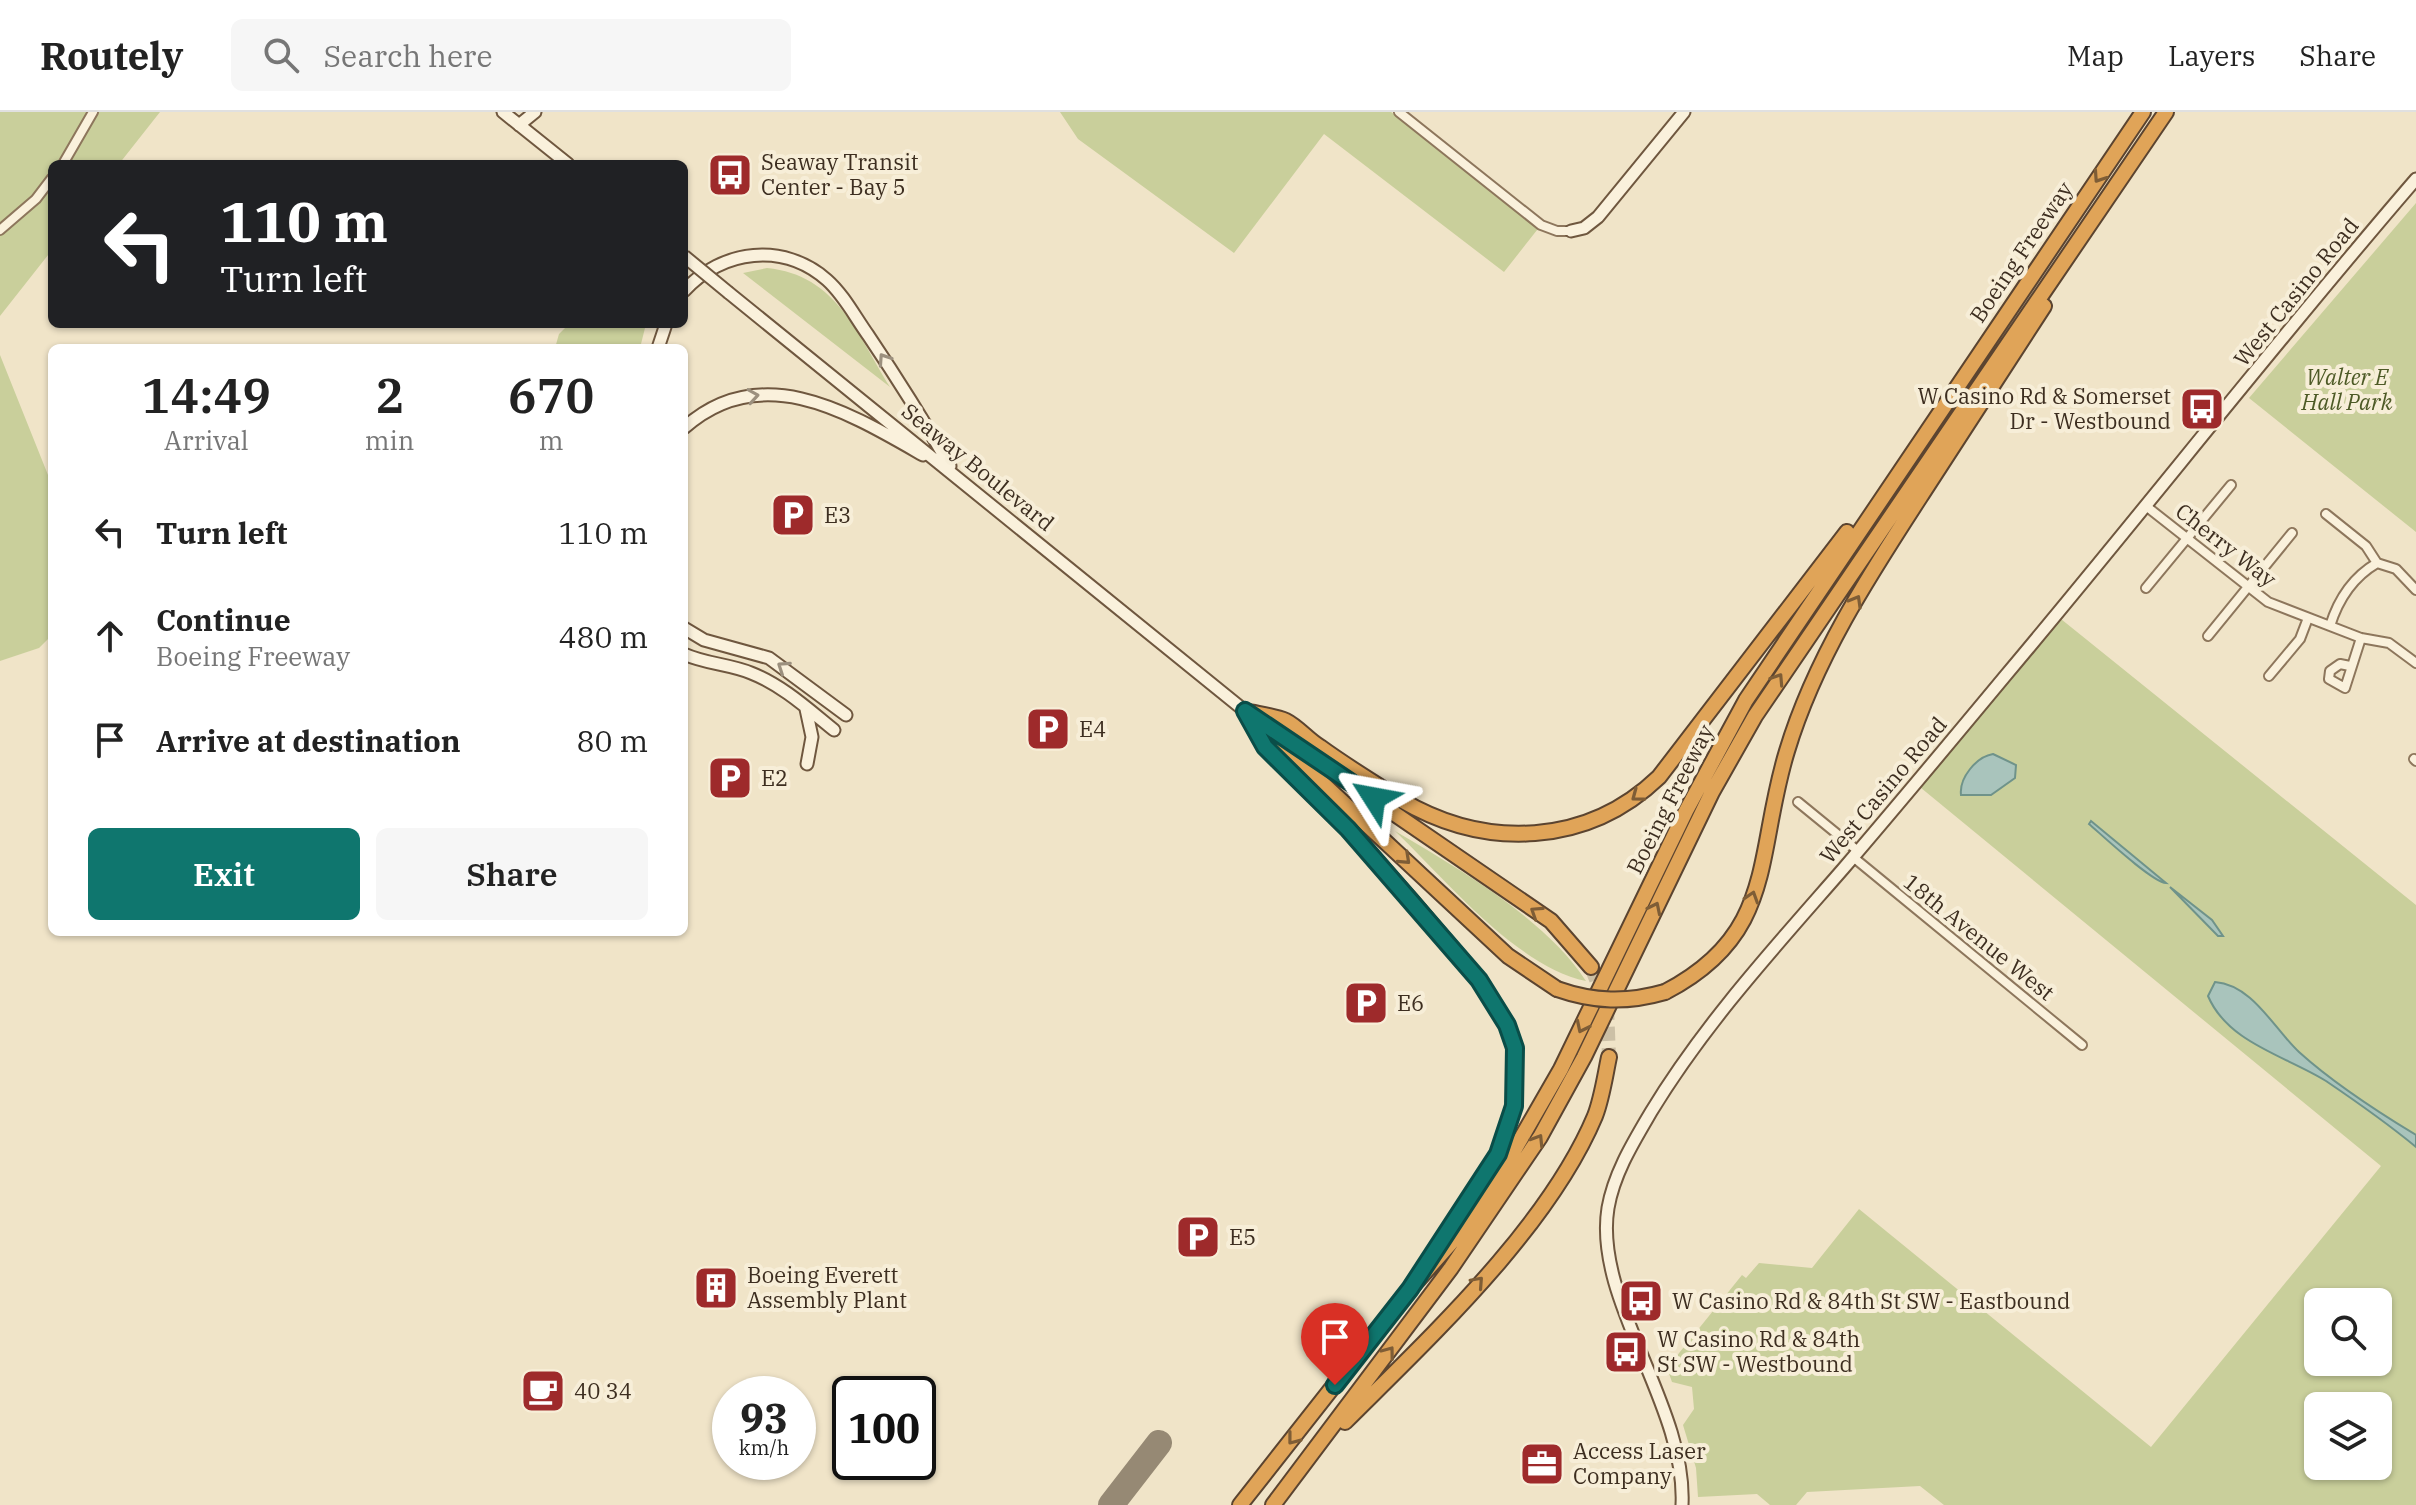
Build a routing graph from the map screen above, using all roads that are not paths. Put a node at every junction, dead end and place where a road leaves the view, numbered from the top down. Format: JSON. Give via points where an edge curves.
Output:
{"nodes":[{"id":1,"x":93,"y":112,"type":"edge"},
{"id":2,"x":503,"y":112,"type":"edge"},
{"id":3,"x":535,"y":112,"type":"edge"},
{"id":4,"x":1399,"y":112,"type":"edge"},
{"id":5,"x":1684,"y":112,"type":"edge"},
{"id":6,"x":2143,"y":112,"type":"edge"},
{"id":7,"x":2168,"y":112,"type":"edge"},
{"id":8,"x":519,"y":125,"type":"junction"},
{"id":9,"x":65,"y":160,"type":"edge"},
{"id":10,"x":563,"y":160,"type":"edge"},
{"id":11,"x":2416,"y":179,"type":"edge"},
{"id":12,"x":48,"y":183,"type":"edge"},
{"id":13,"x":0,"y":230,"type":"edge"},
{"id":14,"x":1571,"y":231,"type":"joint"},
{"id":15,"x":688,"y":259,"type":"edge"},
{"id":16,"x":688,"y":288,"type":"edge"},
{"id":17,"x":688,"y":425,"type":"edge"},
{"id":18,"x":1927,"y":427,"type":"junction"},
{"id":19,"x":954,"y":473,"type":"junction"},
{"id":20,"x":2231,"y":485,"type":"dead end"},
{"id":21,"x":2146,"y":506,"type":"junction"},
{"id":22,"x":2326,"y":514,"type":"dead end"},
{"id":23,"x":2292,"y":533,"type":"dead end"},
{"id":24,"x":2187,"y":539,"type":"junction"},
{"id":25,"x":2377,"y":563,"type":"junction"},
{"id":26,"x":2248,"y":586,"type":"junction"},
{"id":27,"x":2146,"y":588,"type":"dead end"},
{"id":28,"x":2416,"y":590,"type":"edge"},
{"id":29,"x":2308,"y":618,"type":"junction"},
{"id":30,"x":2330,"y":626,"type":"junction"},
{"id":31,"x":688,"y":630,"type":"edge"},
{"id":32,"x":2208,"y":636,"type":"dead end"},
{"id":33,"x":2361,"y":638,"type":"junction"},
{"id":34,"x":688,"y":656,"type":"edge"},
{"id":35,"x":2416,"y":663,"type":"edge"},
{"id":36,"x":2350,"y":666,"type":"dead end"},
{"id":37,"x":2269,"y":676,"type":"dead end"},
{"id":38,"x":806,"y":708,"type":"junction"},
{"id":39,"x":1245,"y":711,"type":"junction"},
{"id":40,"x":846,"y":715,"type":"dead end"},
{"id":41,"x":834,"y":730,"type":"dead end"},
{"id":42,"x":807,"y":764,"type":"dead end"},
{"id":43,"x":1798,"y":802,"type":"dead end"},
{"id":44,"x":1856,"y":854,"type":"junction"},
{"id":45,"x":1591,"y":967,"type":"tunnel mouth"},
{"id":46,"x":2082,"y":1045,"type":"dead end"},
{"id":47,"x":1609,"y":1057,"type":"tunnel mouth"},
{"id":48,"x":1410,"y":1289,"type":"junction"},
{"id":49,"x":1308,"y":1460,"type":"junction"},
{"id":50,"x":1240,"y":1505,"type":"edge"},
{"id":51,"x":1273,"y":1505,"type":"edge"},
{"id":52,"x":1682,"y":1505,"type":"edge"}],
"edges":[{"from":1,"to":9,"type":"street"},
{"from":2,"to":8,"type":"street"},
{"from":3,"to":8,"type":"street"},
{"from":4,"to":14,"type":"street","via":[[1541,225]]},
{"from":5,"to":14,"type":"street","via":[[1598,217]]},
{"from":6,"to":18,"type":"highway","name":"Boeing Freeway","one_way":true},
{"from":39,"to":7,"type":"highway","one_way":true,"bridge":true,"via":[[1508,956],[1557,989],[1615,1001],[1665,992],[1690,979],[1732,942],[1755,893],[1786,753],[1840,628]]},
{"from":49,"to":7,"type":"highway","name":"Boeing Freeway","one_way":true,"via":[[1467,1246],[1540,1137],[1712,792],[1776,682]]},
{"from":8,"to":10,"type":"street"},
{"from":11,"to":21,"type":"street","name":"West Casino Road"},
{"from":12,"to":13,"type":"street"},
{"from":15,"to":19,"type":"street","name":"Seaway Boulevard","bridge":true},
{"from":19,"to":16,"type":"street","one_way":true,"via":[[851,310],[816,271],[785,258],[751,255],[717,264]]},
{"from":17,"to":19,"type":"street","one_way":true,"via":[[732,400],[766,393],[801,397],[890,436]]},
{"from":18,"to":39,"type":"highway","one_way":true,"via":[[1659,777],[1639,796],[1595,820],[1531,835],[1464,827],[1404,802],[1286,721]]},
{"from":18,"to":48,"type":"highway","name":"Boeing Freeway","one_way":true,"via":[[1725,737],[1537,1113],[1456,1237]]},
{"from":19,"to":39,"type":"street","name":"Seaway Boulevard"},
{"from":20,"to":24,"type":"street"},
{"from":21,"to":24,"type":"street","name":"Cherry Way"},
{"from":21,"to":44,"type":"street","name":"West Casino Road"},
{"from":22,"to":25,"type":"street","via":[[2366,546]]},
{"from":23,"to":26,"type":"street"},
{"from":24,"to":26,"type":"street","name":"Cherry Way"},
{"from":24,"to":27,"type":"street"},
{"from":25,"to":28,"type":"street","via":[[2396,569]]},
{"from":25,"to":30,"type":"street","via":[[2336,606]]},
{"from":26,"to":29,"type":"street","name":"Cherry Way","via":[[2268,602]]},
{"from":26,"to":32,"type":"street"},
{"from":29,"to":30,"type":"street","name":"Cherry Way"},
{"from":29,"to":37,"type":"street","via":[[2300,639]]},
{"from":30,"to":33,"type":"street","name":"Cherry Way"},
{"from":40,"to":31,"type":"street","one_way":true,"via":[[769,658]]},
{"from":33,"to":35,"type":"street","name":"Cherry Way","via":[[2389,643]]},
{"from":33,"to":36,"type":"street"},
{"from":34,"to":38,"type":"street","via":[[752,673]]},
{"from":38,"to":41,"type":"street"},
{"from":38,"to":42,"type":"street","via":[[812,737]]},
{"from":45,"to":39,"type":"highway","one_way":true,"via":[[1551,921]]},
{"from":39,"to":48,"type":"highway","via":[[1265,747],[1348,829],[1479,980],[1515,1048],[1514,1106],[1498,1154]]},
{"from":43,"to":44,"type":"street","name":"18th Avenue West"},
{"from":44,"to":46,"type":"street","name":"18th Avenue West"},
{"from":44,"to":52,"type":"street","name":"West Casino Road","via":[[1692,1049],[1642,1128],[1607,1212],[1613,1273],[1679,1454]]},
{"from":49,"to":47,"type":"highway","one_way":true,"via":[[1420,1346],[1537,1212],[1595,1115]]},
{"from":48,"to":50,"type":"highway","name":"Boeing Freeway","one_way":true},
{"from":49,"to":51,"type":"highway","name":"Boeing Freeway"}]}
